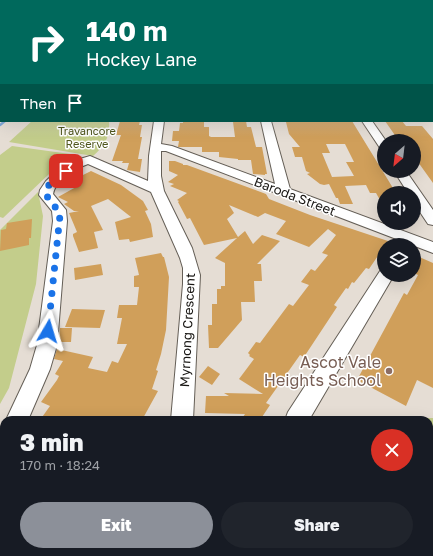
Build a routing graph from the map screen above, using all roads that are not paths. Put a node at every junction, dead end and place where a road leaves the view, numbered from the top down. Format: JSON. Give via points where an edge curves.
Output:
{"nodes":[{"id":1,"x":159,"y":122,"type":"edge"},
{"id":2,"x":266,"y":122,"type":"edge"},
{"id":3,"x":368,"y":122,"type":"edge"},
{"id":4,"x":377,"y":136,"type":"edge"},
{"id":5,"x":156,"y":147,"type":"junction"},
{"id":6,"x":405,"y":178,"type":"edge"},
{"id":7,"x":157,"y":190,"type":"junction"},
{"id":8,"x":284,"y":192,"type":"junction"},
{"id":9,"x":433,"y":221,"type":"edge"},
{"id":10,"x":397,"y":238,"type":"edge"},
{"id":11,"x":421,"y":245,"type":"edge"},
{"id":12,"x":433,"y":248,"type":"edge"},
{"id":13,"x":382,"y":282,"type":"edge"},
{"id":14,"x":19,"y":416,"type":"edge"},
{"id":15,"x":182,"y":416,"type":"edge"},
{"id":16,"x":298,"y":416,"type":"edge"}],
"edges":[{"from":1,"to":5,"type":"street","name":"Myrnong Crescent"},
{"from":2,"to":8,"type":"street"},
{"from":3,"to":4,"type":"street"},
{"from":5,"to":7,"type":"street","name":"Myrnong Crescent","via":[[154,172]]},
{"from":5,"to":8,"type":"street","name":"Baroda Street","via":[[168,148]]},
{"from":6,"to":9,"type":"street"},
{"from":7,"to":14,"type":"street","via":[[90,160],[79,162],[46,189],[46,195],[58,210],[60,221],[47,345],[40,369]]},
{"from":7,"to":15,"type":"street","name":"Myrnong Crescent","via":[[186,248],[192,276]]},
{"from":8,"to":10,"type":"street","name":"Baroda Street"},
{"from":11,"to":12,"type":"street","name":"Baroda Street"},
{"from":13,"to":16,"type":"street"}]}
